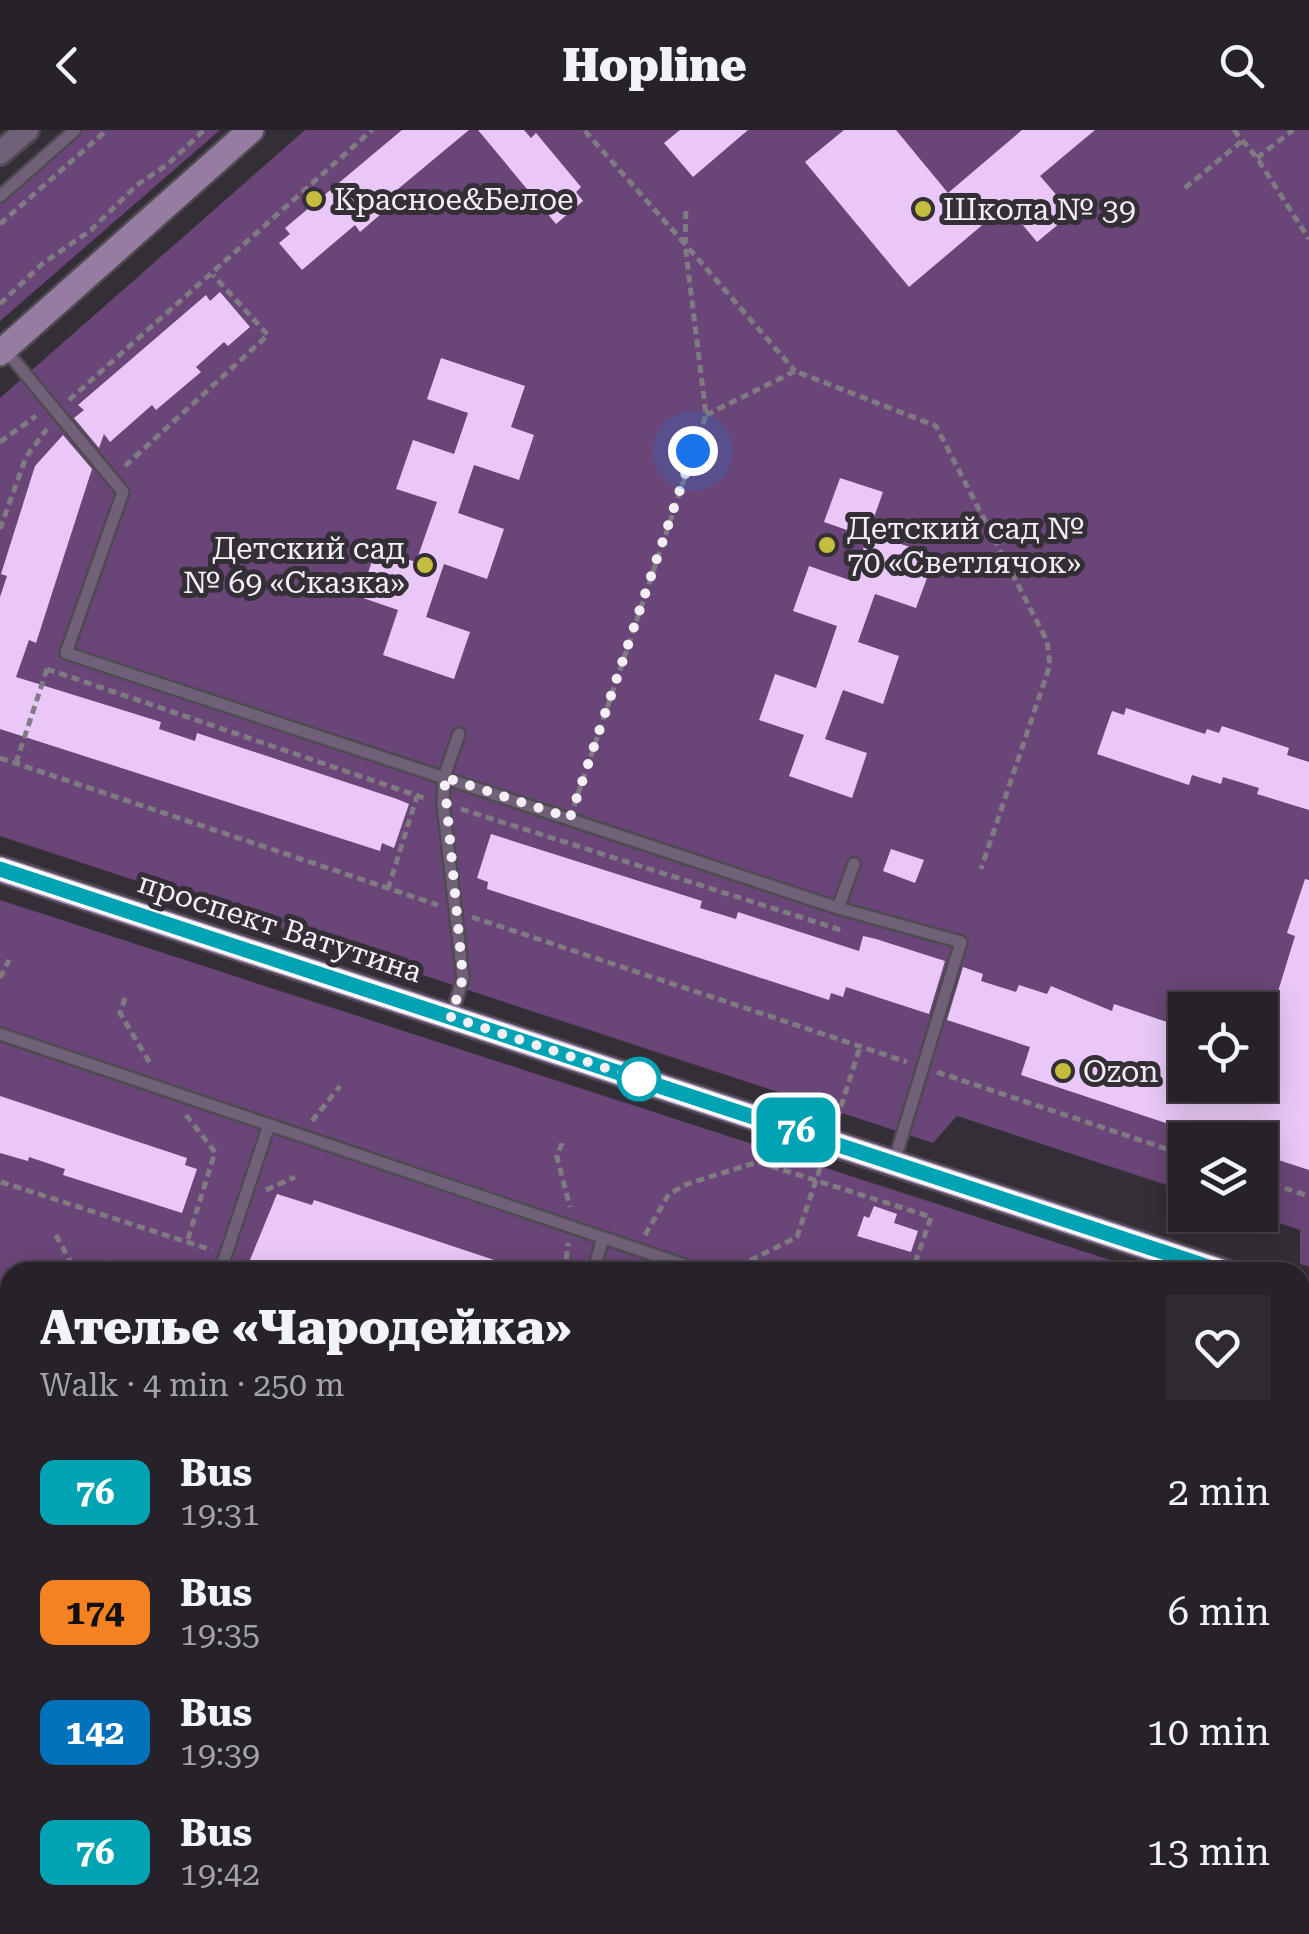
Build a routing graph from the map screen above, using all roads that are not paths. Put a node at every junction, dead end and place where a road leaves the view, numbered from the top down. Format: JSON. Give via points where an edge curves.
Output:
{"nodes":[{"id":1,"x":27,"y":130,"type":"edge"},
{"id":2,"x":74,"y":130,"type":"edge"},
{"id":3,"x":251,"y":130,"type":"edge"},
{"id":4,"x":0,"y":153,"type":"edge"},
{"id":5,"x":0,"y":196,"type":"edge"},
{"id":6,"x":2,"y":349,"type":"edge"},
{"id":7,"x":459,"y":734,"type":"dead end"},
{"id":8,"x":444,"y":777,"type":"junction"},
{"id":9,"x":854,"y":864,"type":"dead end"},
{"id":10,"x":0,"y":869,"type":"edge"},
{"id":11,"x":838,"y":908,"type":"junction"},
{"id":12,"x":451,"y":1017,"type":"junction"},
{"id":13,"x":0,"y":1034,"type":"edge"},
{"id":14,"x":269,"y":1125,"type":"junction"},
{"id":15,"x":894,"y":1162,"type":"junction"},
{"id":16,"x":604,"y":1238,"type":"junction"},
{"id":17,"x":223,"y":1262,"type":"edge"},
{"id":18,"x":596,"y":1262,"type":"edge"},
{"id":19,"x":675,"y":1262,"type":"edge"},
{"id":20,"x":1194,"y":1262,"type":"edge"}],
"edges":[{"from":1,"to":4,"type":"street"},
{"from":2,"to":5,"type":"lane"},
{"from":3,"to":6,"type":"street"},
{"from":6,"to":8,"type":"lane","via":[[123,492],[66,653]]},
{"from":7,"to":8,"type":"lane"},
{"from":8,"to":11,"type":"lane"},
{"from":8,"to":12,"type":"lane","via":[[463,978]]},
{"from":9,"to":11,"type":"lane"},
{"from":10,"to":12,"type":"main road","name":"проспект Ватутина"},
{"from":11,"to":15,"type":"lane","via":[[961,942]]},
{"from":12,"to":15,"type":"main road","name":"проспект Ватутина"},
{"from":13,"to":14,"type":"lane"},
{"from":14,"to":16,"type":"lane"},
{"from":14,"to":17,"type":"lane"},
{"from":15,"to":20,"type":"main road","name":"проспект Ватутина"},
{"from":16,"to":18,"type":"lane"},
{"from":16,"to":19,"type":"lane"}]}
